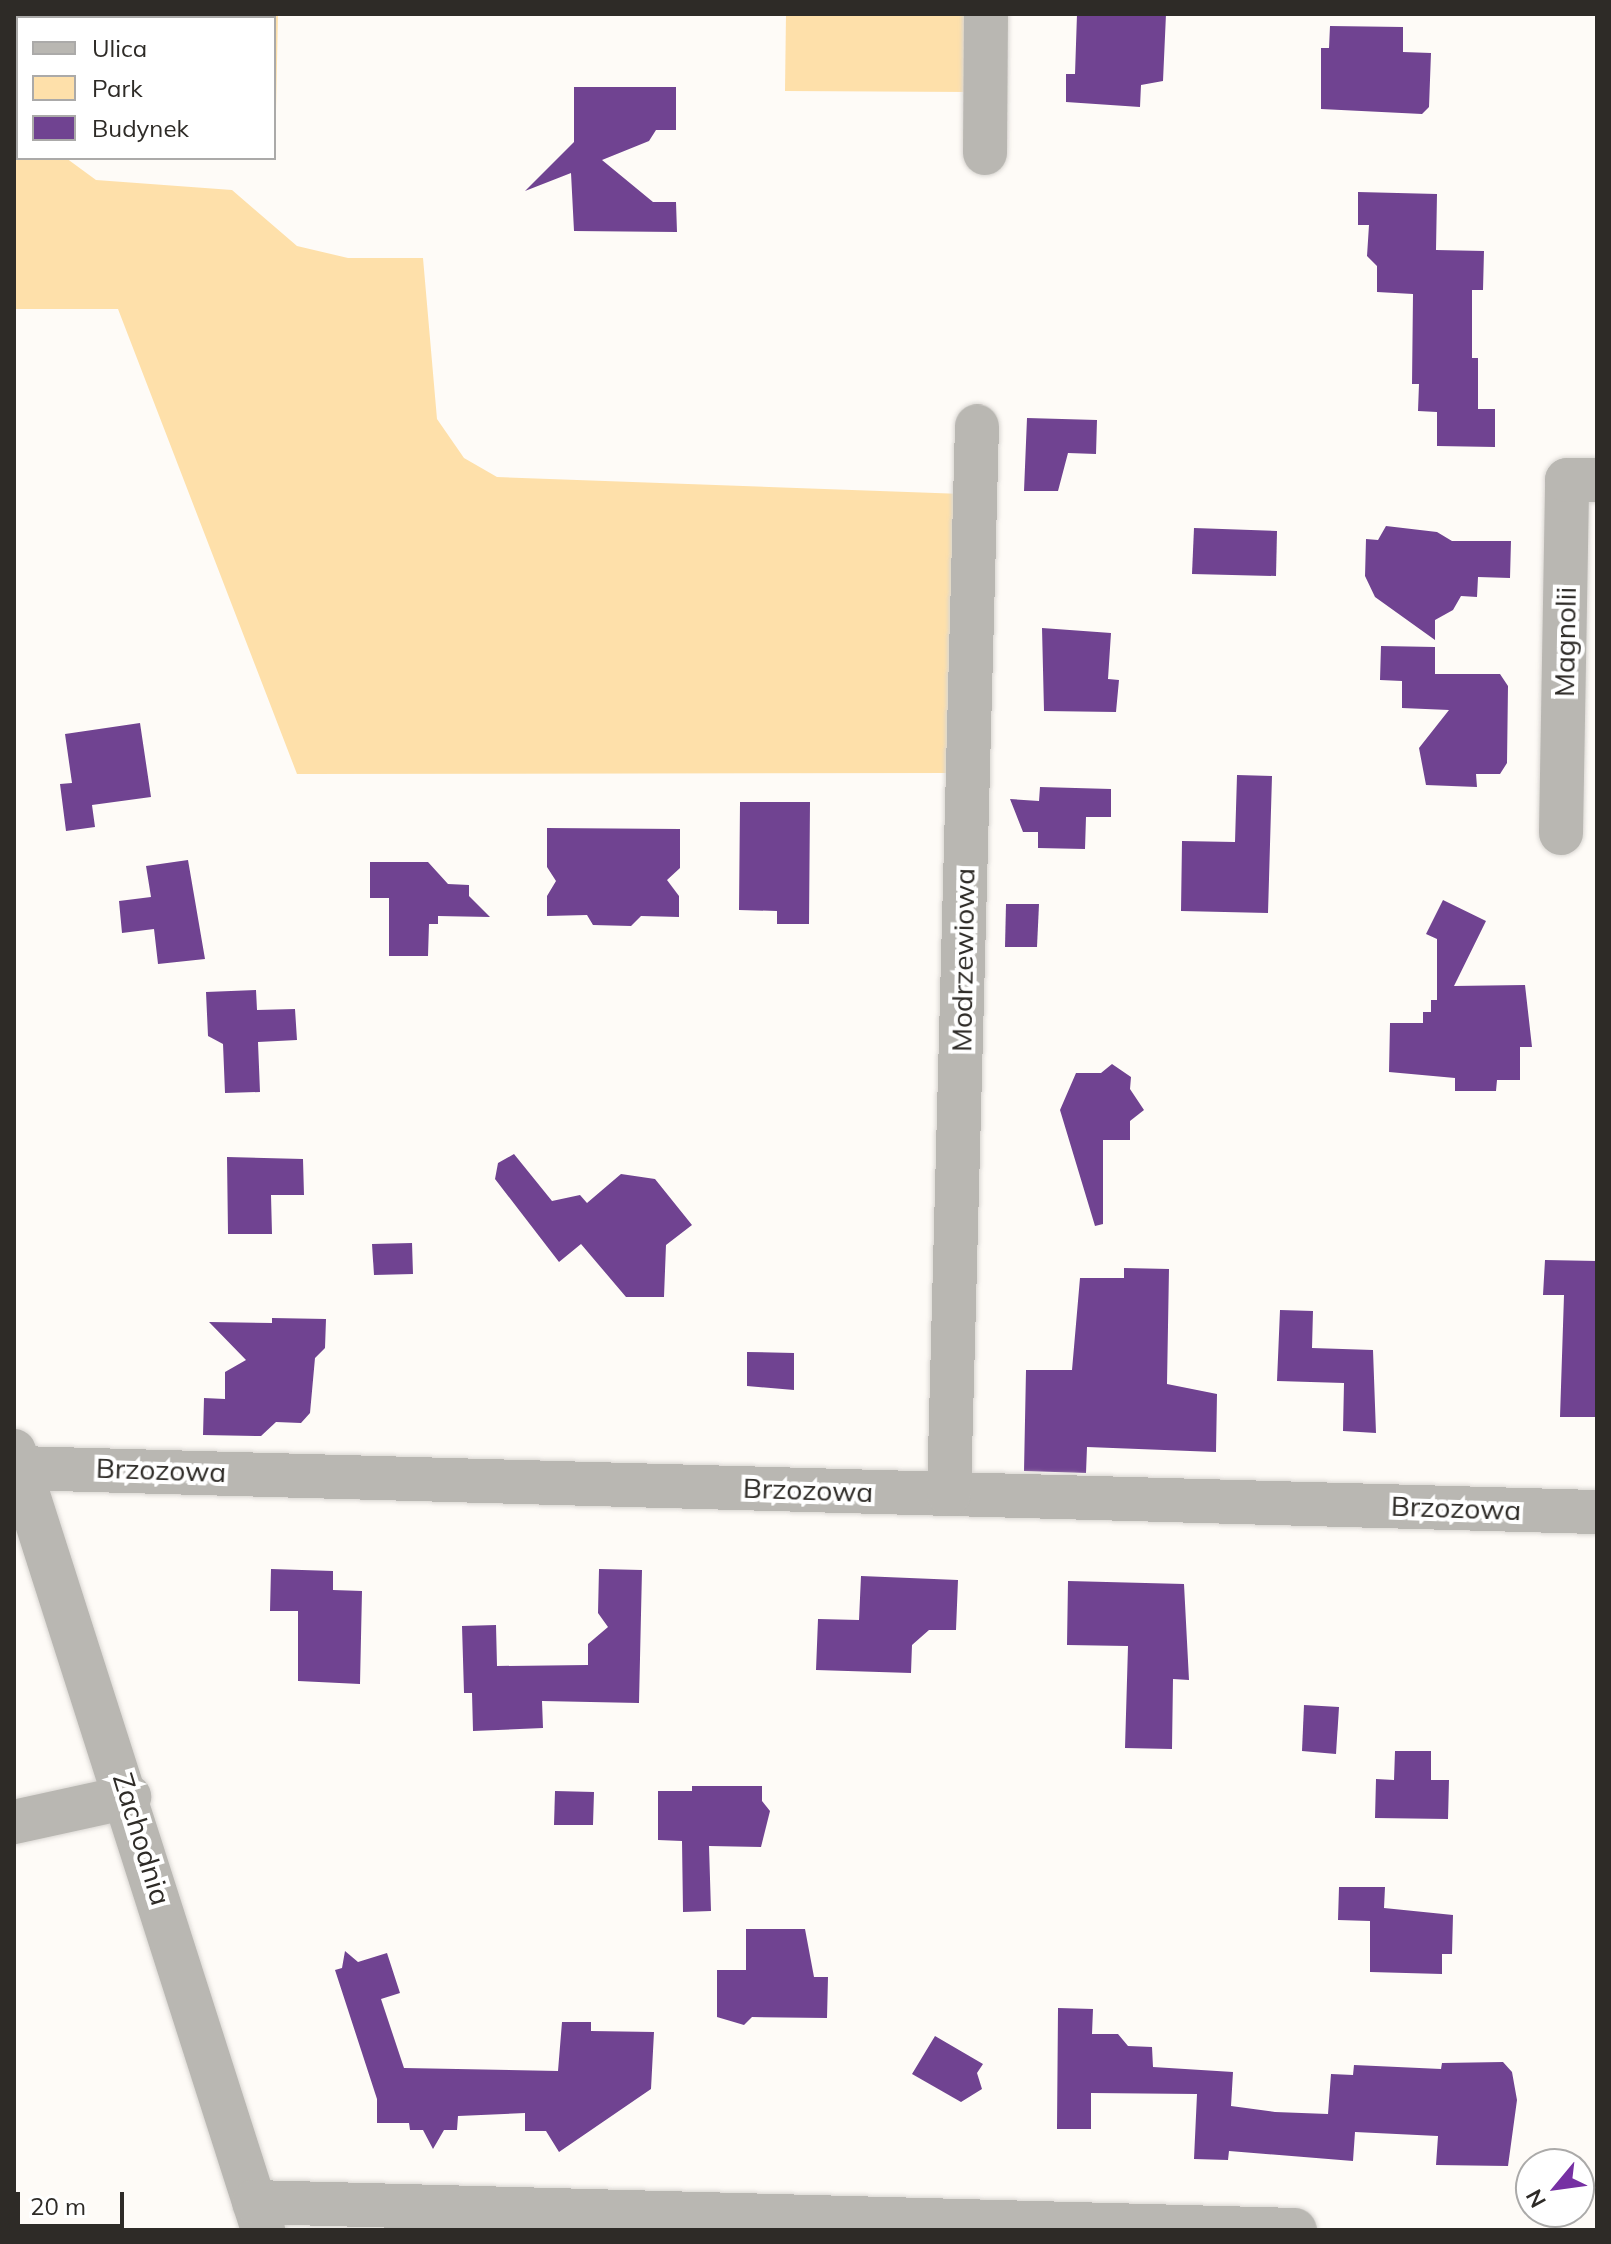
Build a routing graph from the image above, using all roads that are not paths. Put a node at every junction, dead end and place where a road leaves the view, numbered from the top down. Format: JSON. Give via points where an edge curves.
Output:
{"nodes":[{"id":1,"x":986,"y":14,"type":"edge"},
{"id":2,"x":985,"y":153,"type":"dead end"},
{"id":3,"x":977,"y":426,"type":"dead end"},
{"id":4,"x":1597,"y":480,"type":"edge"},
{"id":5,"x":1561,"y":833,"type":"dead end"},
{"id":6,"x":17,"y":1460,"type":"edge"},
{"id":7,"x":949,"y":1494,"type":"junction"},
{"id":8,"x":1597,"y":1512,"type":"edge"},
{"id":9,"x":129,"y":1797,"type":"junction"},
{"id":10,"x":14,"y":1822,"type":"edge"},
{"id":11,"x":259,"y":2216,"type":"edge"},
{"id":12,"x":1295,"y":2230,"type":"edge"}],
"edges":[{"from":1,"to":2,"type":"street"},
{"from":3,"to":7,"type":"street","name":"Modrzewiowa"},
{"from":4,"to":5,"type":"street","name":"Magnolii","via":[[1567,480]]},
{"from":6,"to":7,"type":"street","name":"Brzozowa"},
{"from":6,"to":9,"type":"street","name":"Zachodnia"},
{"from":7,"to":8,"type":"street","name":"Brzozowa"},
{"from":9,"to":10,"type":"street"},
{"from":9,"to":11,"type":"street","name":"Zachodnia"},
{"from":11,"to":12,"type":"street"}]}
